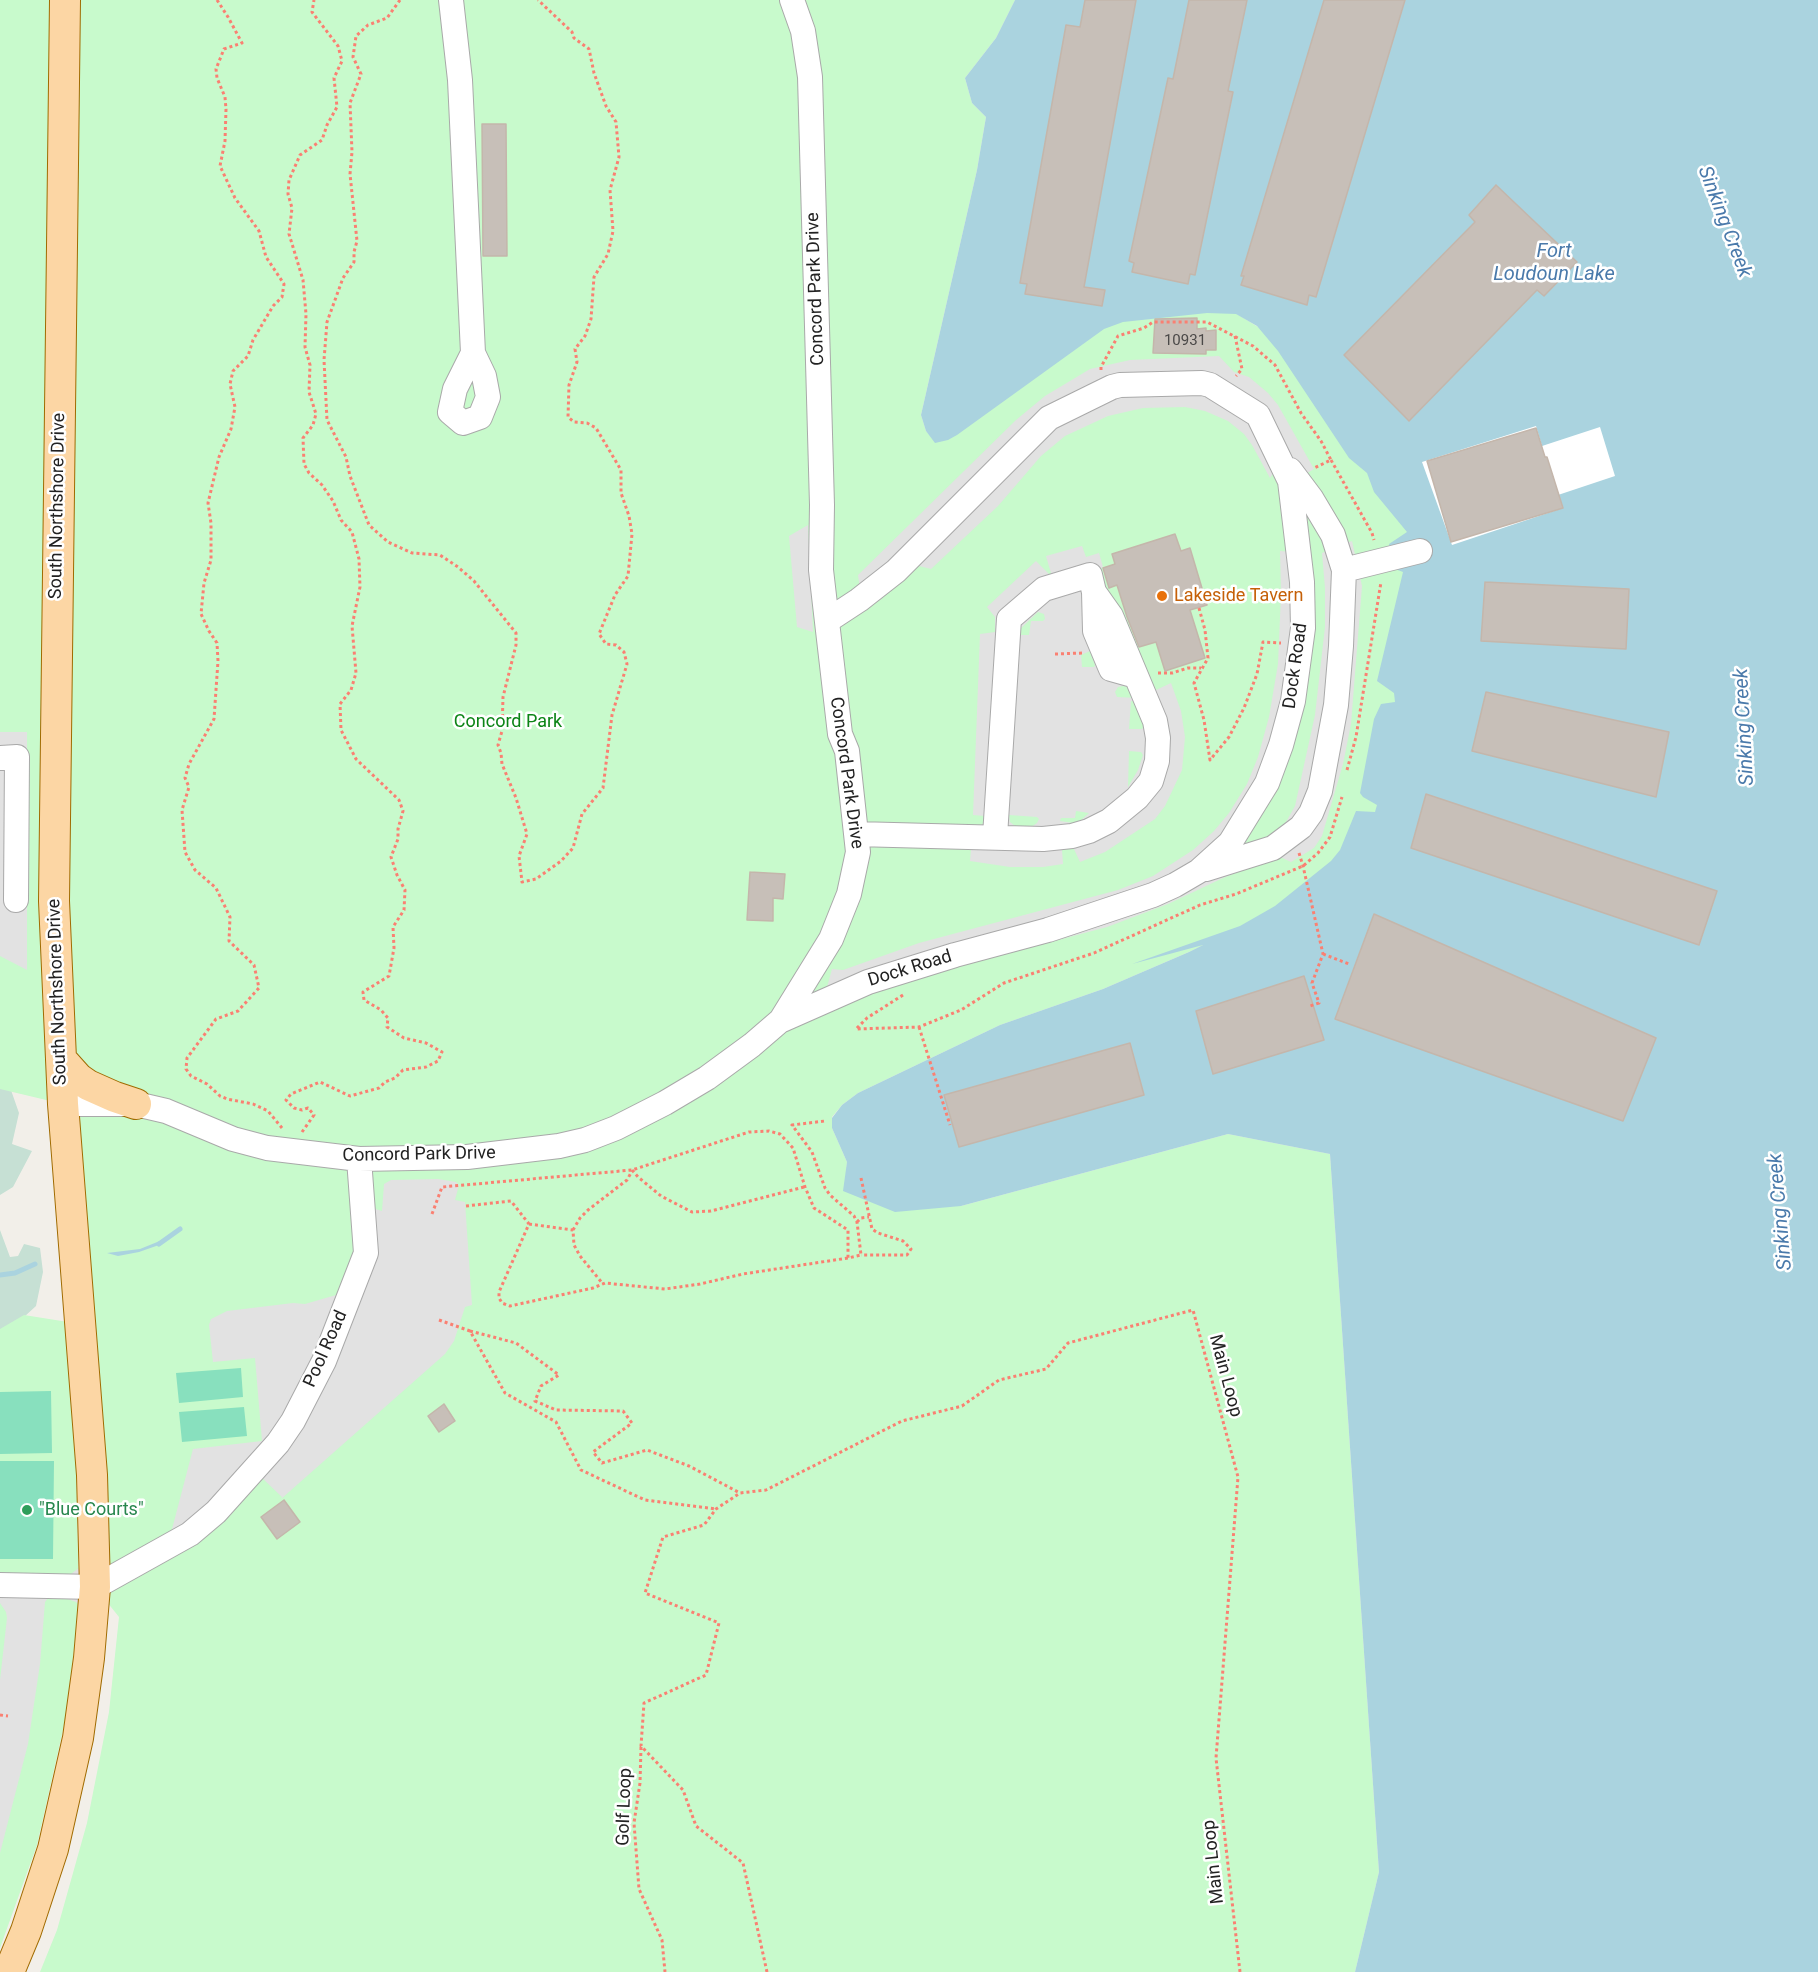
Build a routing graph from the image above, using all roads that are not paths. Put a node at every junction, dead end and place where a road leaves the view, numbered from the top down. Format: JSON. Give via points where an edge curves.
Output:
{"nodes":[{"id":1,"x":65,"y":0,"type":"edge"},
{"id":2,"x":451,"y":0,"type":"edge"},
{"id":3,"x":792,"y":0,"type":"edge"},
{"id":4,"x":473,"y":353,"type":"dead end"},
{"id":5,"x":1280,"y":459,"type":"junction"},
{"id":6,"x":1420,"y":551,"type":"dead end"},
{"id":7,"x":1344,"y":570,"type":"junction"},
{"id":8,"x":827,"y":621,"type":"junction"},
{"id":9,"x":0,"y":758,"type":"edge"},
{"id":10,"x":8,"y":822,"type":"edge"},
{"id":11,"x":856,"y":834,"type":"junction"},
{"id":12,"x":995,"y":836,"type":"junction"},
{"id":13,"x":1199,"y":871,"type":"junction"},
{"id":14,"x":8,"y":900,"type":"edge"},
{"id":15,"x":54,"y":902,"type":"junction"},
{"id":16,"x":781,"y":1020,"type":"junction"},
{"id":17,"x":61,"y":1059,"type":"junction"},
{"id":18,"x":63,"y":1104,"type":"junction"},
{"id":19,"x":136,"y":1104,"type":"junction"},
{"id":20,"x":359,"y":1159,"type":"junction"},
{"id":21,"x":0,"y":1585,"type":"edge"},
{"id":22,"x":95,"y":1587,"type":"junction"},
{"id":23,"x":9,"y":1972,"type":"edge"}],
"edges":[{"from":1,"to":15,"type":"main road","name":"South Northshore Drive"},
{"from":2,"to":4,"type":"street","via":[[460,80]]},
{"from":3,"to":8,"type":"street","name":"Concord Park Drive","via":[[803,31],[810,77],[821,570]]},
{"from":5,"to":7,"type":"street","via":[[1311,498],[1333,535]]},
{"from":5,"to":8,"type":"street","name":"Dock Road","via":[[1258,416],[1202,383],[1120,385],[1052,416],[896,571]]},
{"from":5,"to":13,"type":"street","name":"Dock Road","via":[[1290,482],[1302,582],[1303,628],[1293,701],[1264,790],[1230,843]]},
{"from":6,"to":7,"type":"street"},
{"from":7,"to":13,"type":"street","via":[[1336,705],[1320,791],[1311,813],[1301,827],[1273,848]]},
{"from":8,"to":11,"type":"street","name":"Concord Park Drive"},
{"from":9,"to":10,"type":"street","via":[[17,757]]},
{"from":10,"to":14,"type":"street"},
{"from":11,"to":12,"type":"street"},
{"from":11,"to":16,"type":"street","name":"Concord Park Drive","via":[[855,870],[831,939]]},
{"from":12,"to":12,"type":"street","via":[[1043,838],[1089,831],[1109,821],[1143,792],[1154,772],[1158,751],[1155,721],[1136,676],[1111,669],[1095,631],[1090,575],[1044,588],[1009,619]]},
{"from":13,"to":16,"type":"street","name":"Dock Road","via":[[1129,905],[868,982]]},
{"from":14,"to":15,"type":"street"},
{"from":15,"to":17,"type":"main road","name":"South Northshore Drive"},
{"from":16,"to":20,"type":"street","name":"Concord Park Drive","via":[[707,1078],[616,1128],[585,1140],[466,1157]]},
{"from":17,"to":18,"type":"main road","name":"South Northshore Drive"},
{"from":17,"to":19,"type":"main road","via":[[88,1085]]},
{"from":18,"to":19,"type":"street","name":"Concord Park Drive"},
{"from":18,"to":22,"type":"main road","name":"South Northshore Drive","via":[[92,1475]]},
{"from":19,"to":20,"type":"street","name":"Concord Park Drive","via":[[267,1148]]},
{"from":20,"to":22,"type":"street","name":"Pool Road","via":[[366,1253],[324,1361],[293,1421],[216,1512],[190,1534]]},
{"from":21,"to":22,"type":"street"},
{"from":22,"to":23,"type":"main road","name":"South Northshore Drive","via":[[78,1738],[53,1849]]}]}
